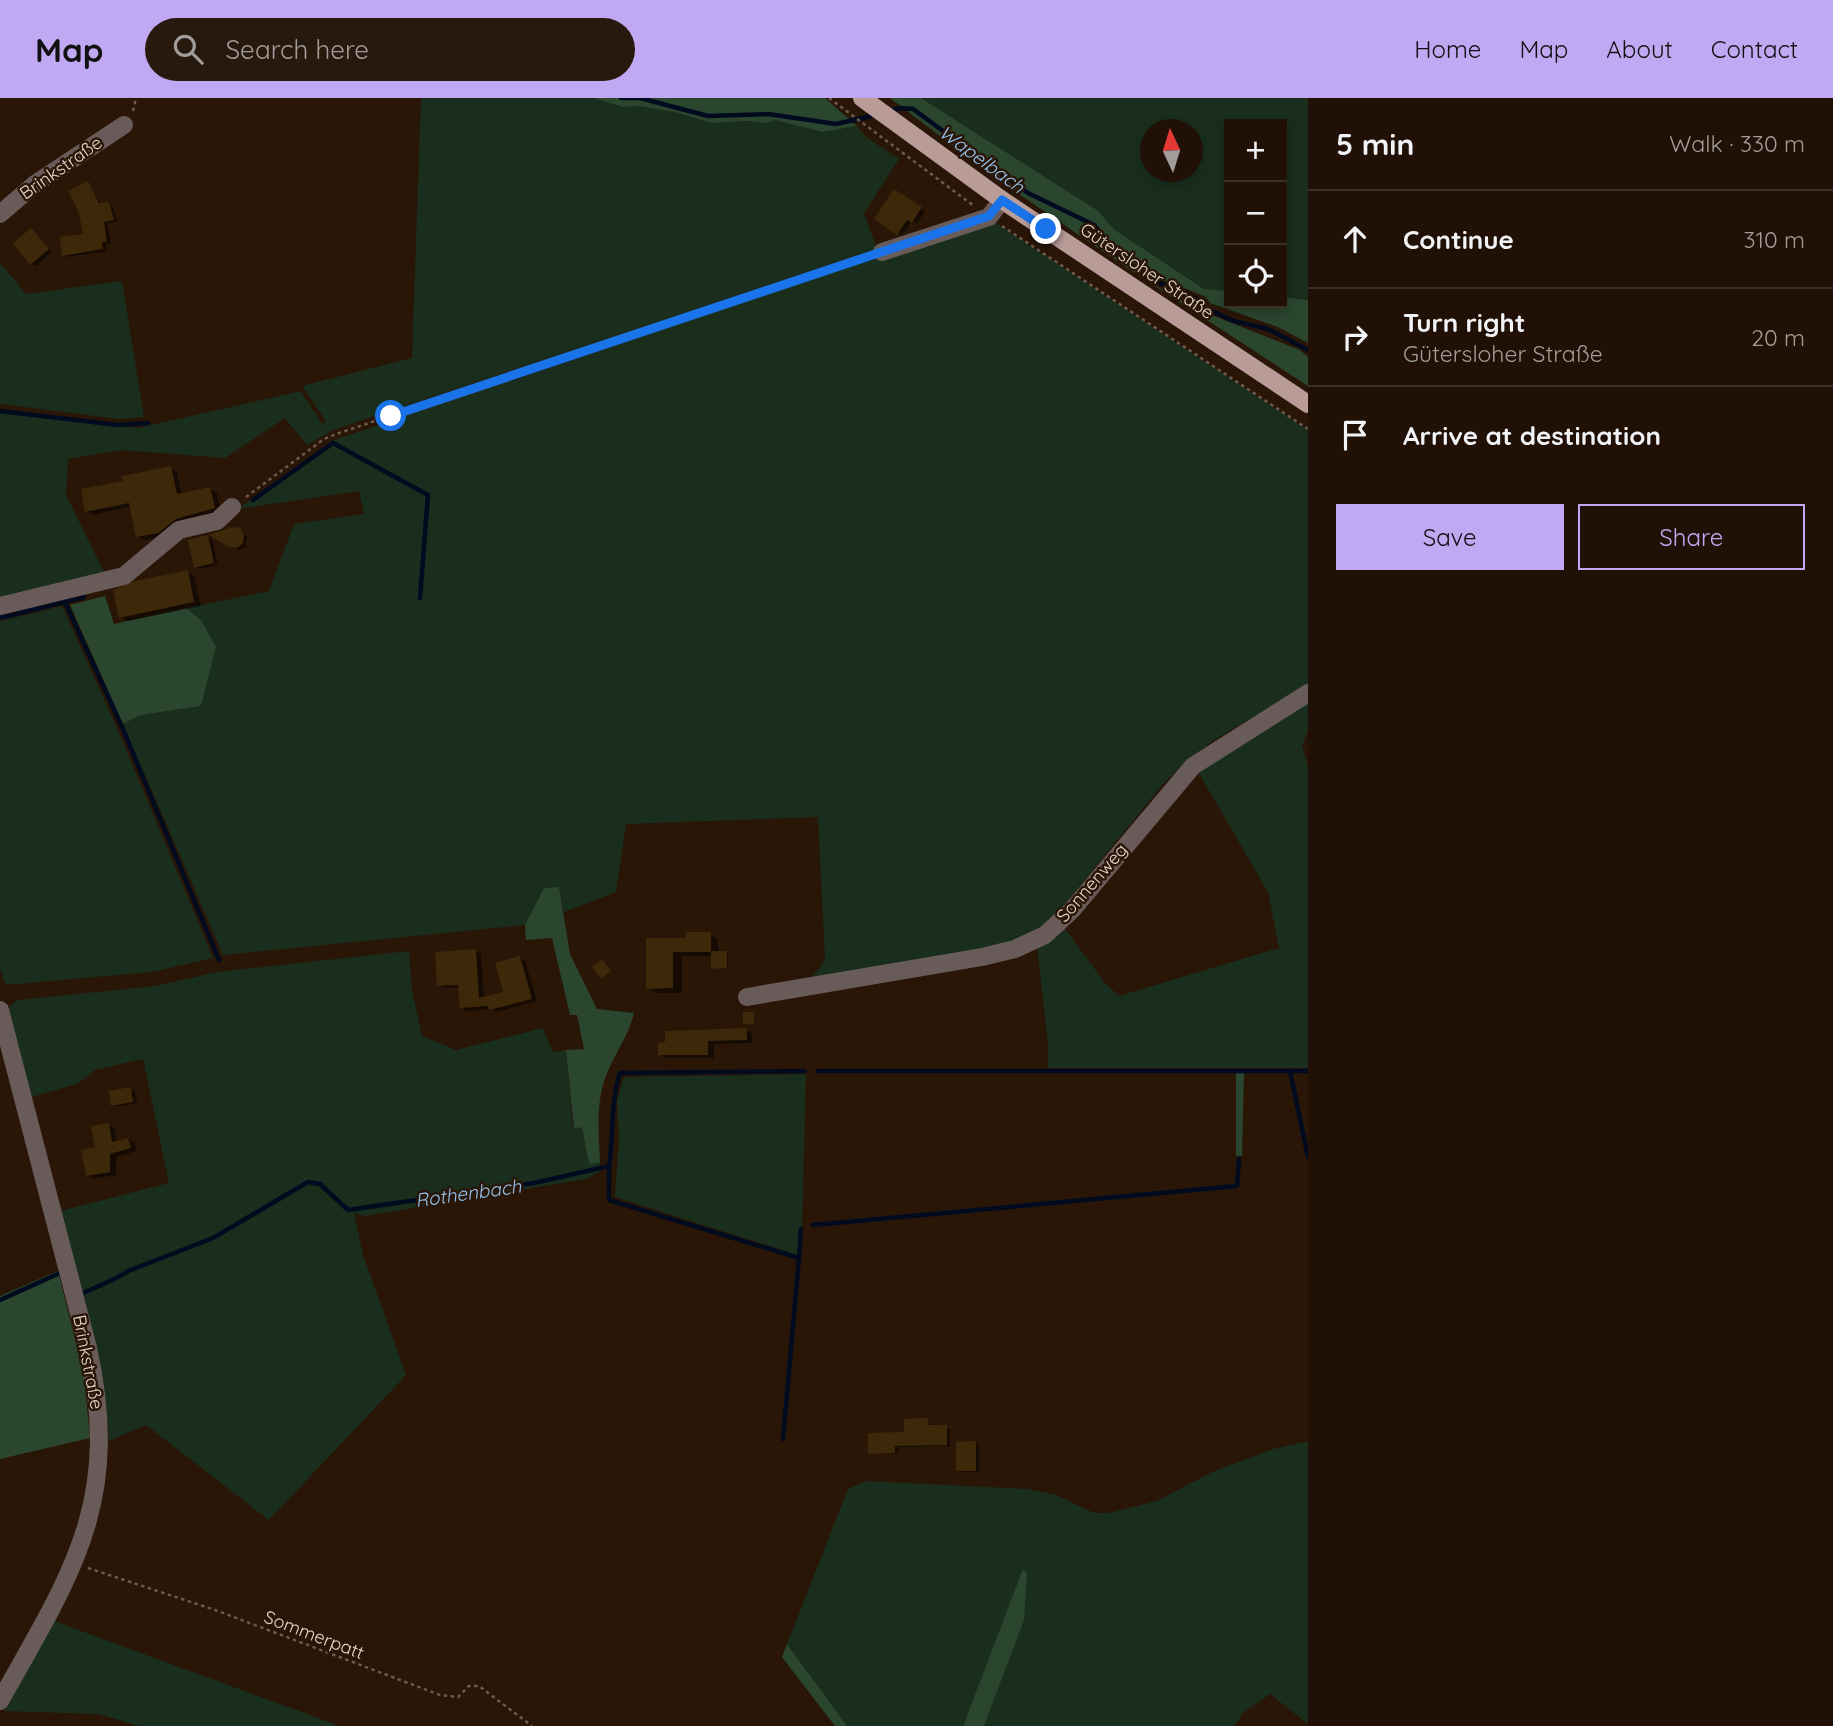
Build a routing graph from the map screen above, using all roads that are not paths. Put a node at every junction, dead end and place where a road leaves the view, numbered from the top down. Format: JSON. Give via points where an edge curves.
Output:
{"nodes":[{"id":1,"x":862,"y":98,"type":"edge"},
{"id":2,"x":124,"y":125,"type":"dead end"},
{"id":3,"x":1002,"y":200,"type":"junction"},
{"id":4,"x":0,"y":214,"type":"edge"},
{"id":5,"x":882,"y":252,"type":"road end"},
{"id":6,"x":1308,"y":404,"type":"edge"},
{"id":7,"x":232,"y":507,"type":"road end"},
{"id":8,"x":0,"y":606,"type":"edge"},
{"id":9,"x":1308,"y":693,"type":"edge"},
{"id":10,"x":747,"y":997,"type":"dead end"},
{"id":11,"x":0,"y":1010,"type":"edge"},
{"id":12,"x":0,"y":1701,"type":"edge"}],
"edges":[{"from":1,"to":3,"type":"main road","name":"Gütersloher Straße"},
{"from":2,"to":4,"type":"street","name":"Brinkstraße","via":[[35,184]]},
{"from":3,"to":5,"type":"street","via":[[989,216]]},
{"from":3,"to":6,"type":"main road","name":"Gütersloher Straße"},
{"from":7,"to":8,"type":"street","via":[[217,521],[179,530],[124,576]]},
{"from":9,"to":10,"type":"street","name":"Sonnenweg","via":[[1193,766],[1072,910],[1045,935],[982,957]]},
{"from":11,"to":12,"type":"street","name":"Brinkstraße","via":[[97,1395],[101,1441],[91,1514],[75,1564]]}]}
